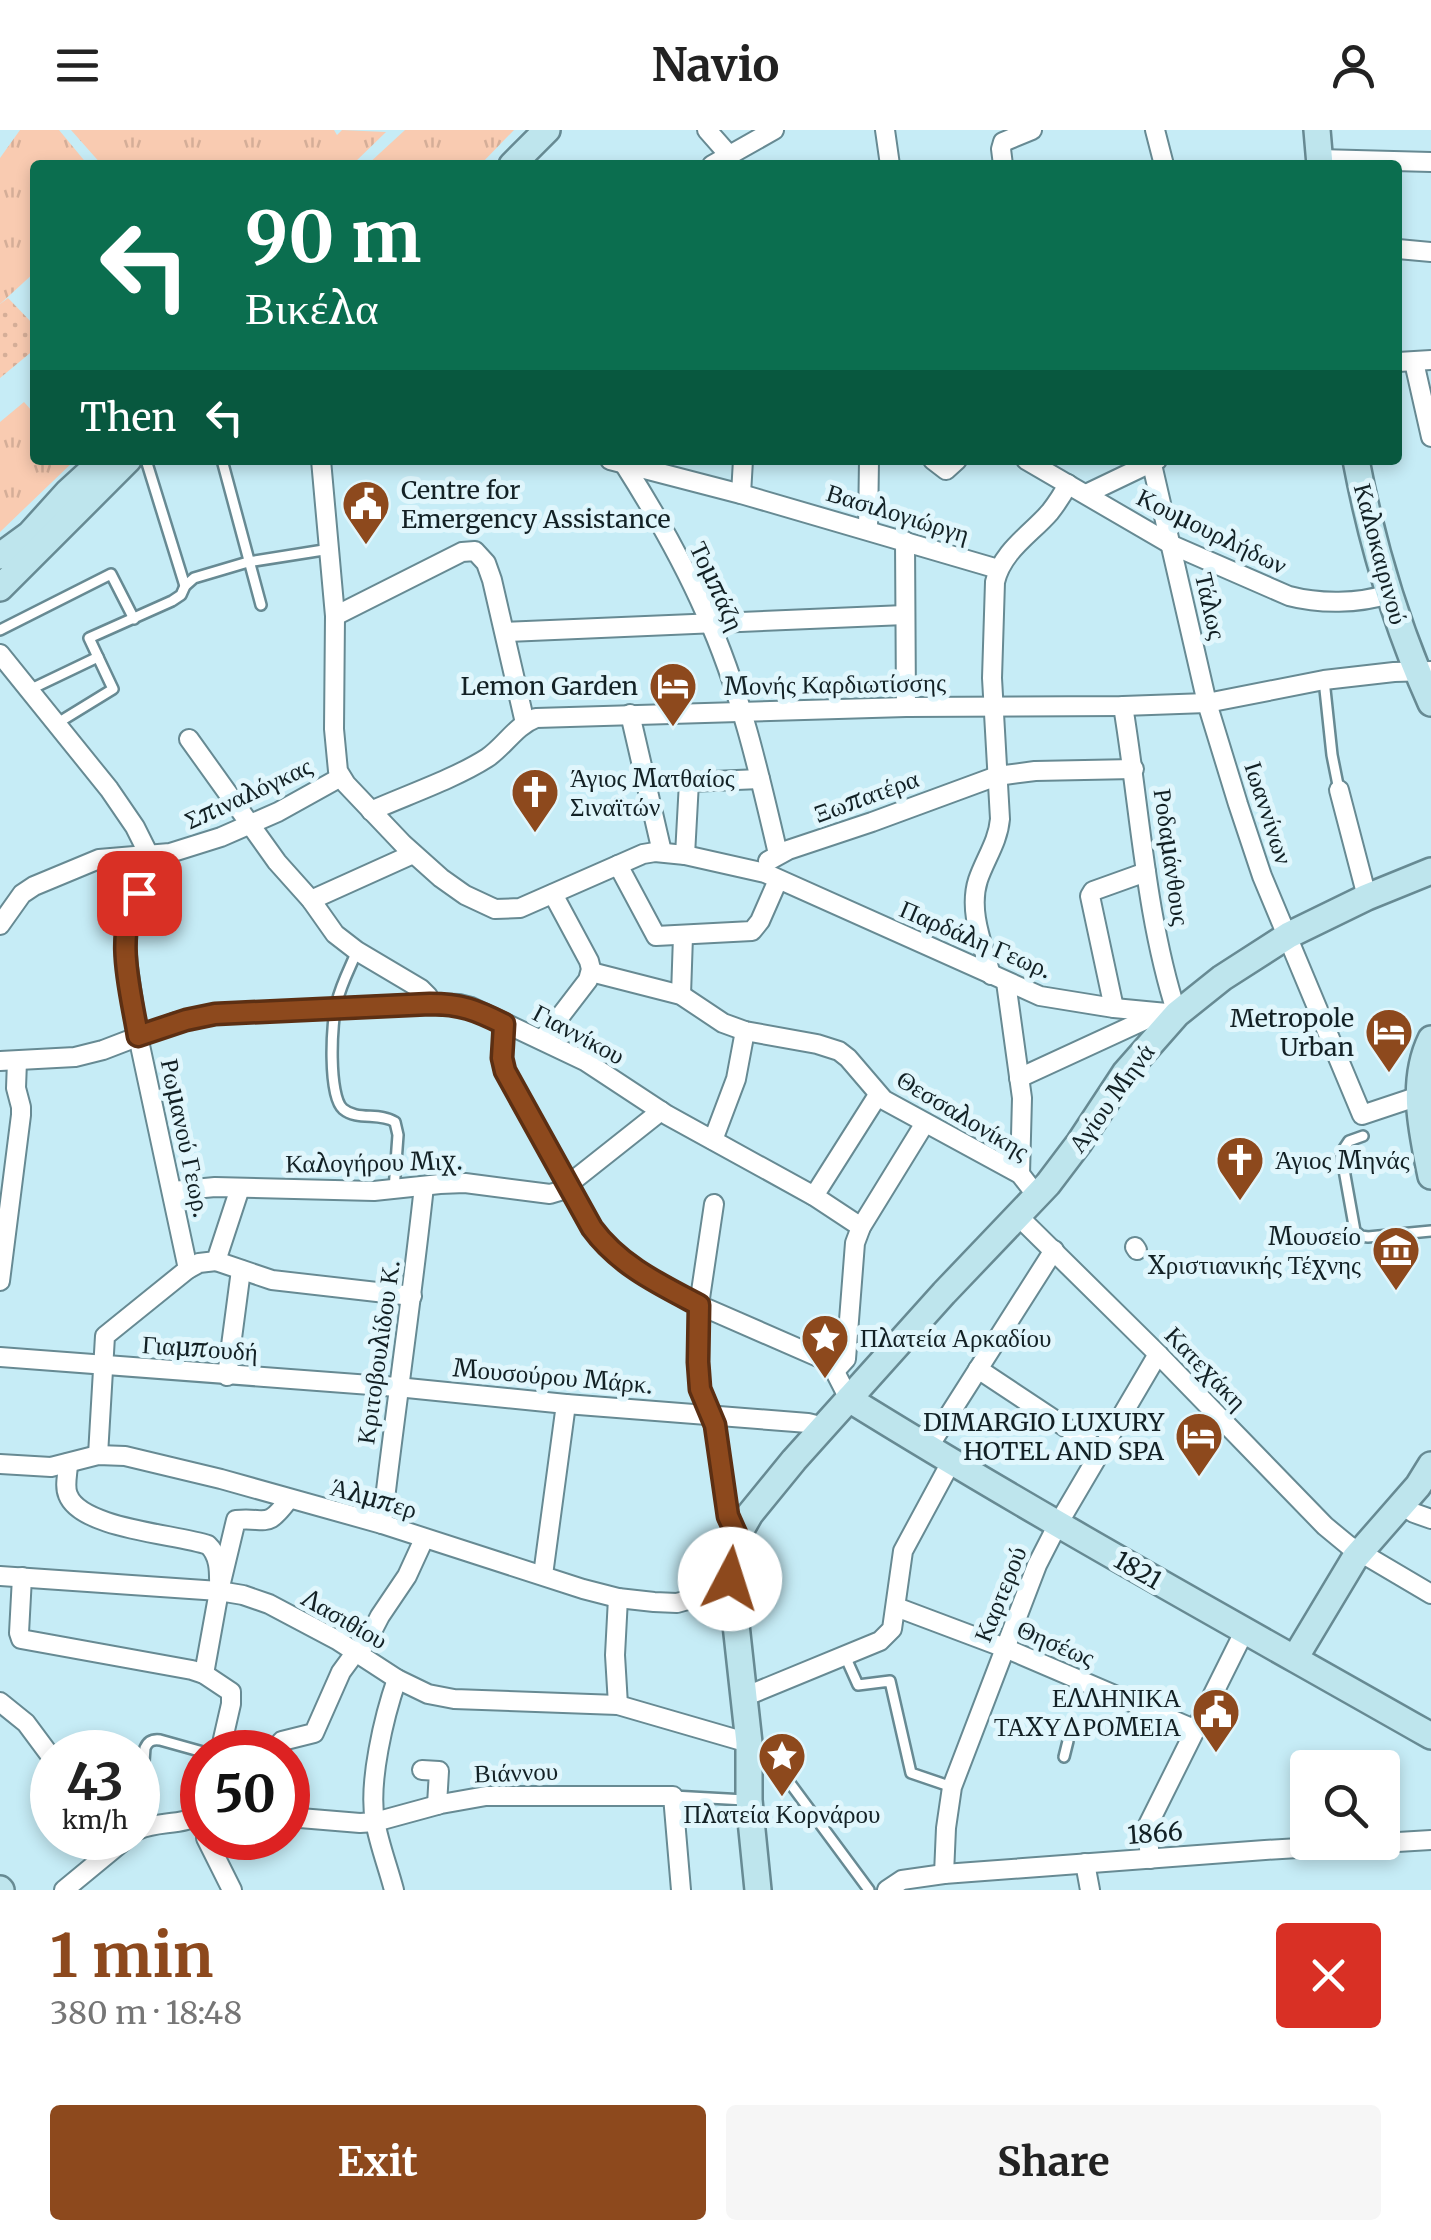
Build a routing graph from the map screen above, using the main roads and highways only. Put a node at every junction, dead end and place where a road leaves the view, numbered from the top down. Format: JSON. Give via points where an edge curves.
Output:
{"nodes":[{"id":1,"x":548,"y":130,"type":"edge"},
{"id":2,"x":570,"y":130,"type":"edge"},
{"id":3,"x":1317,"y":130,"type":"edge"},
{"id":4,"x":517,"y":160,"type":"edge"},
{"id":5,"x":541,"y":160,"type":"edge"},
{"id":6,"x":1320,"y":160,"type":"edge"},
{"id":7,"x":98,"y":465,"type":"edge"},
{"id":8,"x":123,"y":465,"type":"edge"},
{"id":9,"x":1357,"y":465,"type":"edge"},
{"id":10,"x":0,"y":556,"type":"edge"},
{"id":11,"x":0,"y":588,"type":"edge"},
{"id":12,"x":1424,"y":672,"type":"edge"},
{"id":13,"x":1431,"y":703,"type":"edge"},
{"id":14,"x":1431,"y":871,"type":"edge"},
{"id":15,"x":1426,"y":1051,"type":"edge"},
{"id":16,"x":1428,"y":1148,"type":"edge"},
{"id":17,"x":1431,"y":1176,"type":"edge"},
{"id":18,"x":849,"y":1399,"type":"junction"},
{"id":19,"x":1431,"y":1465,"type":"edge"},
{"id":20,"x":1295,"y":1658,"type":"junction"},
{"id":21,"x":1431,"y":1736,"type":"edge"},
{"id":22,"x":758,"y":1890,"type":"edge"}],
"edges":[{"from":1,"to":4,"type":"main road"},
{"from":2,"to":5,"type":"main road"},
{"from":3,"to":6,"type":"main road"},
{"from":7,"to":10,"type":"main road"},
{"from":8,"to":11,"type":"main road"},
{"from":9,"to":12,"type":"main road","name":"Καλοκαιρινού","via":[[1388,594]]},
{"from":12,"to":13,"type":"main road","name":"Καλοκαιρινού"},
{"from":14,"to":18,"type":"main road","name":"Αγίου Μηνά","via":[[1288,935],[1169,1013],[1037,1196]]},
{"from":15,"to":16,"type":"main road","via":[[1420,1096]]},
{"from":16,"to":17,"type":"main road"},
{"from":18,"to":20,"type":"main road","name":"1821"},
{"from":18,"to":22,"type":"main road","name":"Αγίου Μηνά","via":[[770,1488],[733,1548]]},
{"from":19,"to":20,"type":"main road","via":[[1360,1552]]},
{"from":20,"to":21,"type":"main road","name":"1821"}]}
